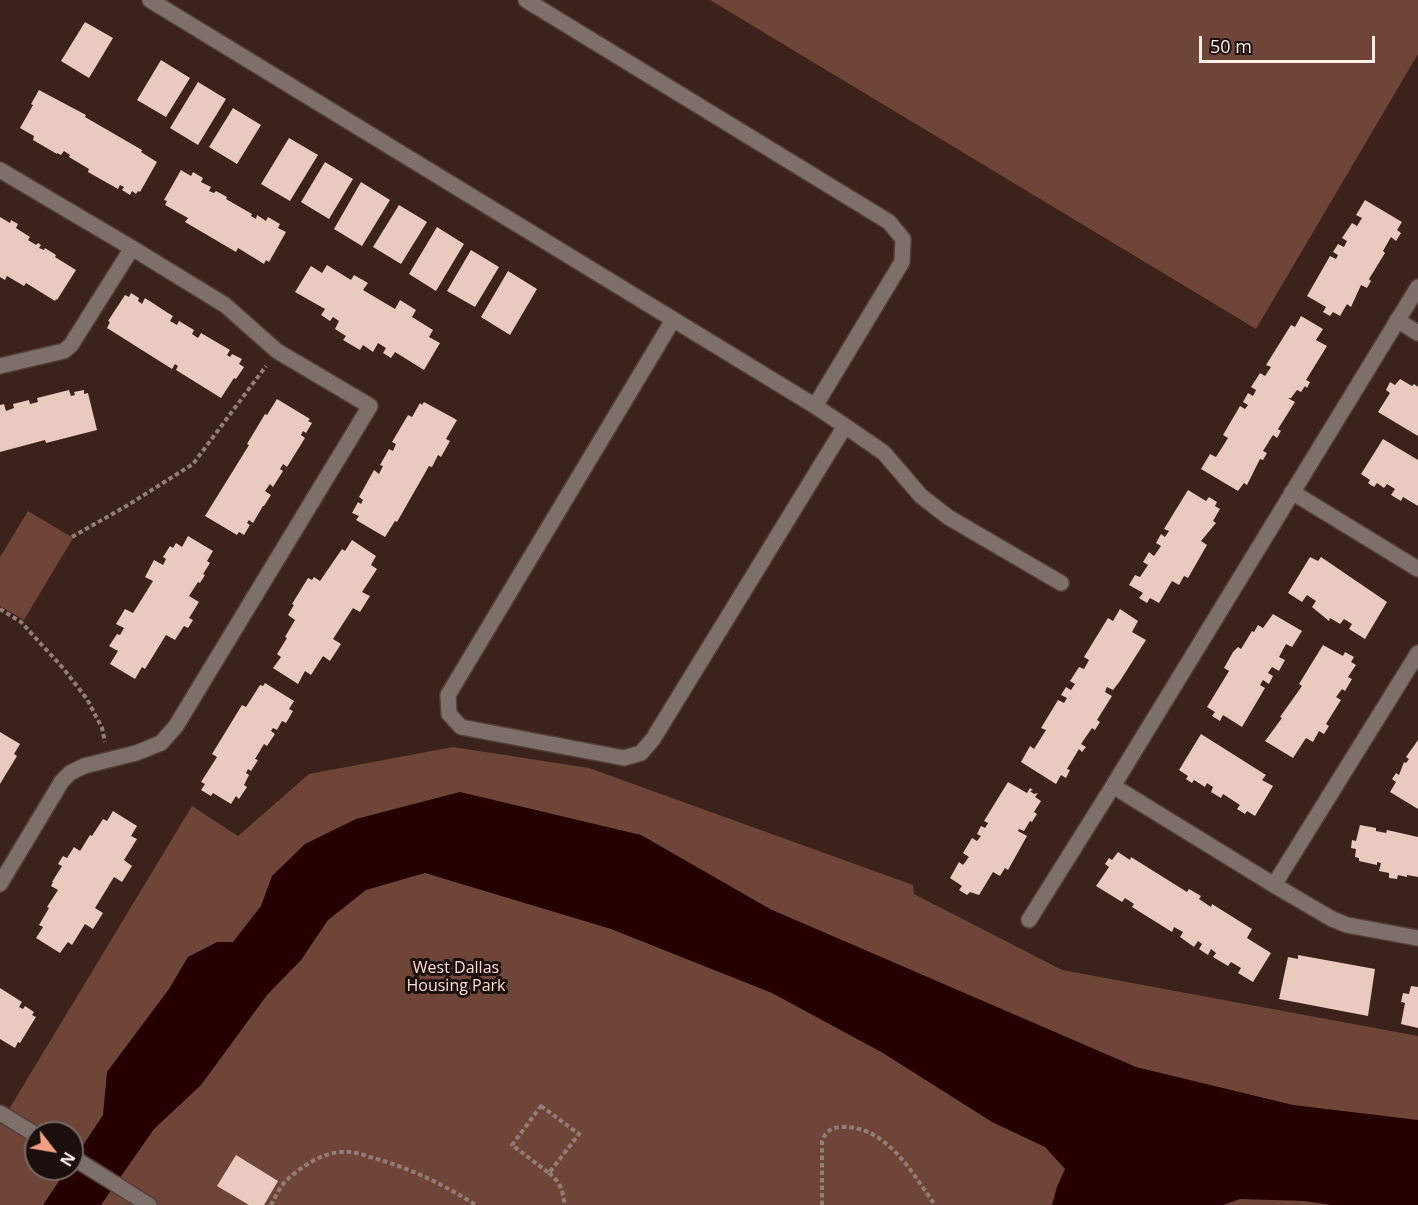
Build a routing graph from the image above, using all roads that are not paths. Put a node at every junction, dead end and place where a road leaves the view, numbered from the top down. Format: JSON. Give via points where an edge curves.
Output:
{"nodes":[{"id":1,"x":150,"y":0,"type":"edge"},
{"id":2,"x":526,"y":0,"type":"edge"},
{"id":3,"x":0,"y":170,"type":"edge"},
{"id":4,"x":132,"y":248,"type":"junction"},
{"id":5,"x":1418,"y":287,"type":"edge"},
{"id":6,"x":673,"y":320,"type":"junction"},
{"id":7,"x":1397,"y":321,"type":"junction"},
{"id":8,"x":1418,"y":333,"type":"edge"},
{"id":9,"x":0,"y":366,"type":"edge"},
{"id":10,"x":815,"y":406,"type":"junction"},
{"id":11,"x":845,"y":426,"type":"junction"},
{"id":12,"x":1292,"y":492,"type":"junction"},
{"id":13,"x":1418,"y":569,"type":"edge"},
{"id":14,"x":1061,"y":583,"type":"dead end"},
{"id":15,"x":1418,"y":652,"type":"edge"},
{"id":16,"x":1113,"y":786,"type":"junction"},
{"id":17,"x":0,"y":884,"type":"edge"},
{"id":18,"x":1274,"y":885,"type":"junction"},
{"id":19,"x":1029,"y":921,"type":"dead end"},
{"id":20,"x":1418,"y":938,"type":"edge"},
{"id":21,"x":0,"y":1113,"type":"edge"},
{"id":22,"x":24,"y":1128,"type":"edge"},
{"id":23,"x":84,"y":1164,"type":"edge"},
{"id":24,"x":149,"y":1205,"type":"edge"}],
"edges":[{"from":1,"to":6,"type":"street"},
{"from":2,"to":10,"type":"street","via":[[889,222],[903,239],[902,262]]},
{"from":3,"to":4,"type":"street"},
{"from":4,"to":9,"type":"street","via":[[71,345],[64,351]]},
{"from":4,"to":17,"type":"street","via":[[225,305],[277,351],[370,406],[176,726],[161,743],[70,772]]},
{"from":5,"to":7,"type":"street"},
{"from":6,"to":10,"type":"street"},
{"from":6,"to":11,"type":"street","via":[[448,695],[449,714],[461,727],[624,758],[641,753]]},
{"from":7,"to":8,"type":"street"},
{"from":7,"to":12,"type":"street"},
{"from":10,"to":11,"type":"street"},
{"from":11,"to":14,"type":"street","via":[[884,453],[921,496],[948,517]]},
{"from":12,"to":13,"type":"street"},
{"from":12,"to":16,"type":"street"},
{"from":15,"to":18,"type":"street"},
{"from":16,"to":18,"type":"street"},
{"from":16,"to":19,"type":"street"},
{"from":18,"to":20,"type":"street","via":[[1347,925]]},
{"from":21,"to":22,"type":"street"},
{"from":23,"to":24,"type":"street"}]}
